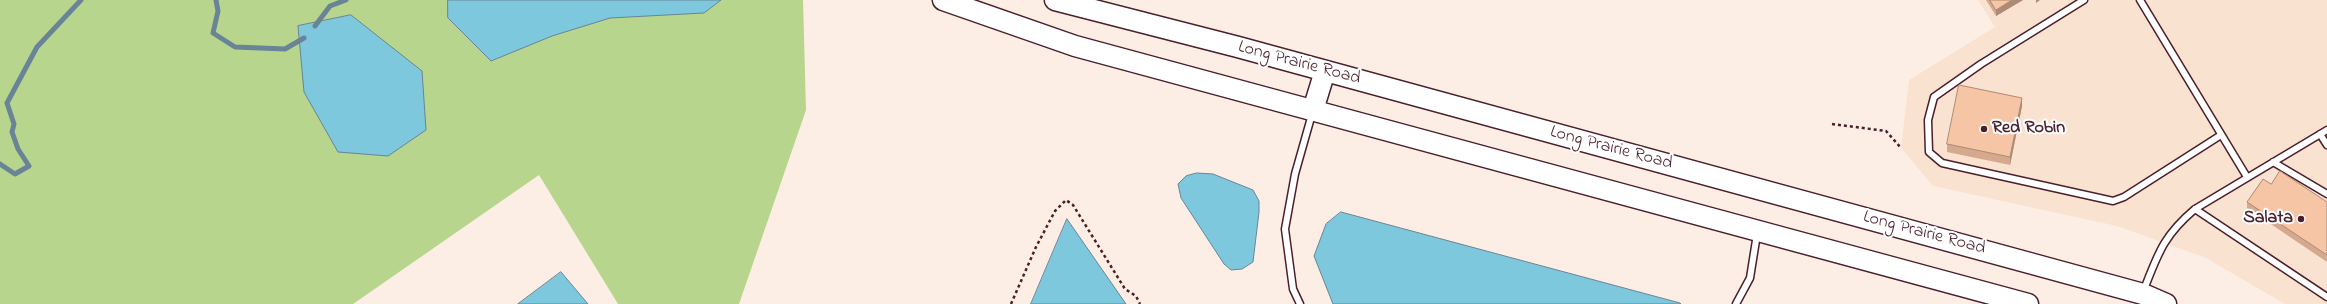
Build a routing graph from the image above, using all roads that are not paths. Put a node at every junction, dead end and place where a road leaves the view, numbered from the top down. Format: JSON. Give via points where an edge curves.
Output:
{"nodes":[{"id":1,"x":943,"y":0,"type":"edge"},
{"id":2,"x":1055,"y":0,"type":"edge"},
{"id":3,"x":2084,"y":0,"type":"edge"},
{"id":4,"x":2140,"y":0,"type":"edge"},
{"id":5,"x":1325,"y":71,"type":"junction"},
{"id":6,"x":1313,"y":110,"type":"junction"},
{"id":7,"x":2327,"y":130,"type":"edge"},
{"id":8,"x":2320,"y":134,"type":"junction"},
{"id":9,"x":2221,"y":135,"type":"junction"},
{"id":10,"x":2327,"y":145,"type":"edge"},
{"id":11,"x":2273,"y":162,"type":"junction"},
{"id":12,"x":2247,"y":176,"type":"junction"},
{"id":13,"x":2327,"y":194,"type":"edge"},
{"id":14,"x":2195,"y":209,"type":"junction"},
{"id":15,"x":1758,"y":231,"type":"junction"},
{"id":16,"x":2143,"y":294,"type":"junction"},
{"id":17,"x":2327,"y":297,"type":"edge"},
{"id":18,"x":1300,"y":304,"type":"edge"},
{"id":19,"x":1736,"y":304,"type":"edge"},
{"id":20,"x":2028,"y":304,"type":"edge"},
{"id":21,"x":2166,"y":304,"type":"edge"}],
"edges":[{"from":1,"to":6,"type":"main road","via":[[1075,46]]},
{"from":2,"to":5,"type":"main road","name":"Long Prairie Road"},
{"from":3,"to":9,"type":"lane","via":[[1981,64],[1934,97],[1928,120],[1929,152],[1942,163],[2113,201],[2124,197]]},
{"from":4,"to":9,"type":"lane"},
{"from":5,"to":6,"type":"main road"},
{"from":5,"to":16,"type":"main road","name":"Long Prairie Road"},
{"from":6,"to":15,"type":"main road"},
{"from":6,"to":18,"type":"lane","via":[[1295,174],[1284,229],[1293,289]]},
{"from":7,"to":8,"type":"lane"},
{"from":8,"to":10,"type":"lane"},
{"from":8,"to":11,"type":"lane"},
{"from":9,"to":12,"type":"lane"},
{"from":11,"to":12,"type":"lane"},
{"from":11,"to":13,"type":"lane"},
{"from":12,"to":14,"type":"lane"},
{"from":14,"to":16,"type":"lane","via":[[2175,225],[2162,245]]},
{"from":14,"to":17,"type":"lane"},
{"from":15,"to":19,"type":"lane","via":[[1750,278]]},
{"from":15,"to":20,"type":"main road"},
{"from":16,"to":21,"type":"main road","name":"Long Prairie Road"}]}
